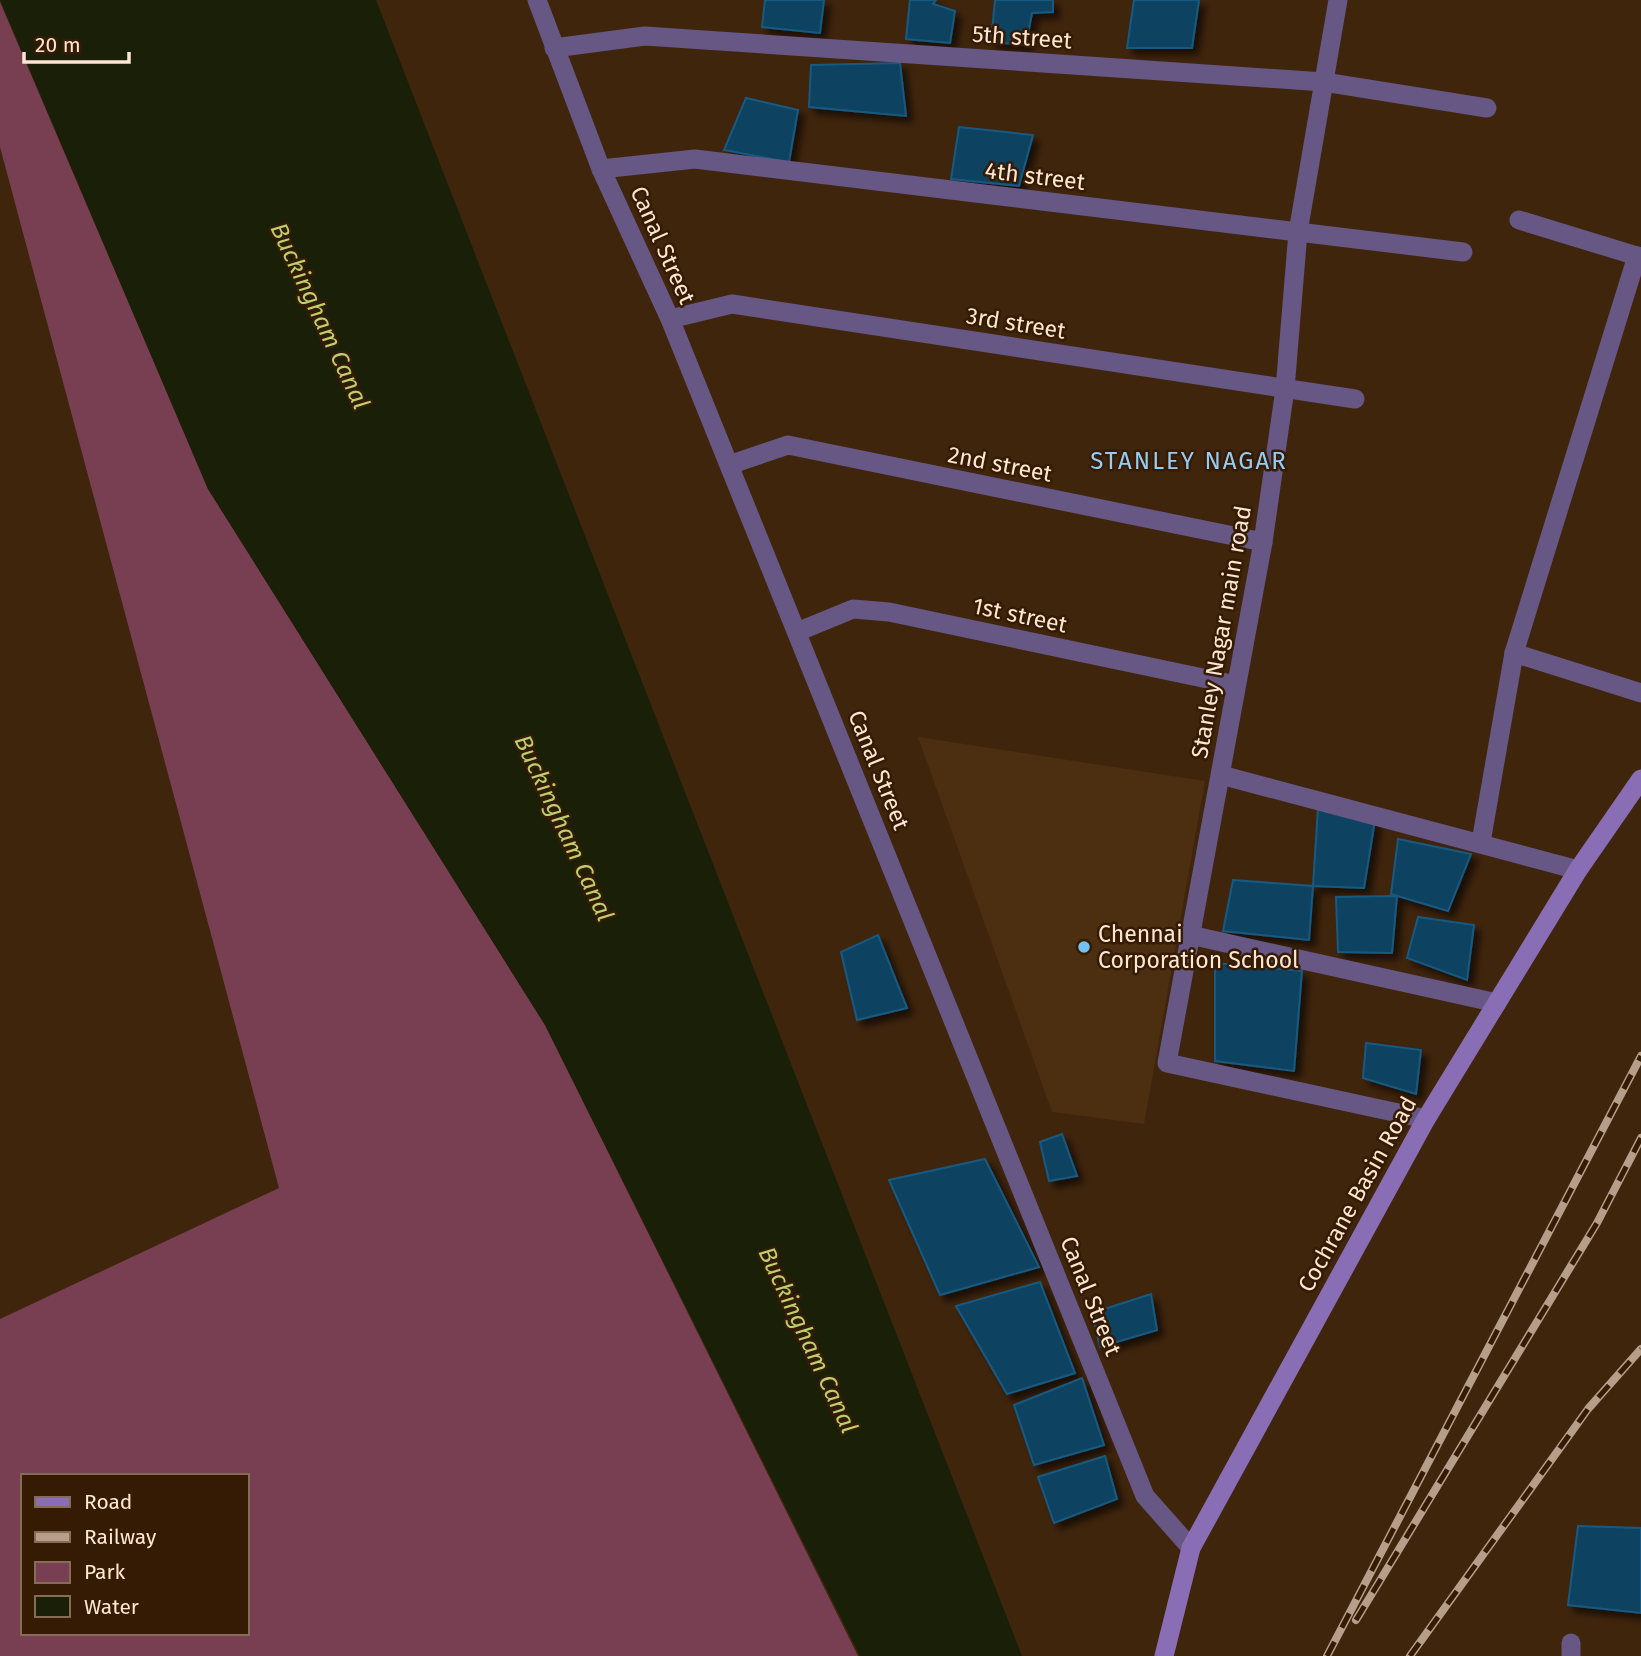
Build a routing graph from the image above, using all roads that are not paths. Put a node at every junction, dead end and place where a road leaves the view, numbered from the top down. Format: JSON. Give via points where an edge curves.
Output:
{"nodes":[{"id":1,"x":537,"y":0,"type":"edge"},
{"id":2,"x":1338,"y":0,"type":"edge"},
{"id":3,"x":554,"y":48,"type":"junction"},
{"id":4,"x":1324,"y":82,"type":"junction"},
{"id":5,"x":1487,"y":108,"type":"dead end"},
{"id":6,"x":601,"y":169,"type":"junction"},
{"id":7,"x":1519,"y":220,"type":"dead end"},
{"id":8,"x":1298,"y":232,"type":"junction"},
{"id":9,"x":1463,"y":252,"type":"dead end"},
{"id":10,"x":1639,"y":256,"type":"edge"},
{"id":11,"x":670,"y":319,"type":"junction"},
{"id":12,"x":1286,"y":389,"type":"junction"},
{"id":13,"x":1355,"y":400,"type":"dead end"},
{"id":14,"x":729,"y":465,"type":"junction"},
{"id":15,"x":1263,"y":542,"type":"junction"},
{"id":16,"x":797,"y":632,"type":"junction"},
{"id":17,"x":1514,"y":653,"type":"junction"},
{"id":18,"x":1236,"y":685,"type":"junction"},
{"id":19,"x":1641,"y":693,"type":"edge"},
{"id":20,"x":1221,"y":775,"type":"junction"},
{"id":21,"x":1641,"y":779,"type":"edge"},
{"id":22,"x":1481,"y":842,"type":"junction"},
{"id":23,"x":1578,"y":870,"type":"junction"},
{"id":24,"x":1190,"y":935,"type":"junction"},
{"id":25,"x":1497,"y":1003,"type":"junction"},
{"id":26,"x":1426,"y":1119,"type":"junction"},
{"id":27,"x":1191,"y":1548,"type":"junction"},
{"id":28,"x":1164,"y":1656,"type":"edge"}],
"edges":[{"from":1,"to":3,"type":"street","name":"Canal Street"},
{"from":2,"to":4,"type":"street","name":"Stanley Nagar main road"},
{"from":3,"to":4,"type":"street","name":"5th street","via":[[645,36]]},
{"from":3,"to":6,"type":"street","name":"Canal Street"},
{"from":4,"to":5,"type":"street","name":"5th street"},
{"from":4,"to":8,"type":"street","name":"Stanley Nagar main road"},
{"from":6,"to":8,"type":"street","name":"4th street","via":[[695,159]]},
{"from":6,"to":11,"type":"street","name":"Canal Street"},
{"from":7,"to":10,"type":"street"},
{"from":8,"to":9,"type":"street","name":"4th street"},
{"from":8,"to":12,"type":"street","name":"Stanley Nagar main road"},
{"from":10,"to":17,"type":"street"},
{"from":11,"to":12,"type":"street","name":"3rd street","via":[[732,304]]},
{"from":11,"to":14,"type":"street","name":"Canal Street"},
{"from":12,"to":13,"type":"street","name":"3rd street"},
{"from":12,"to":15,"type":"street","name":"Stanley Nagar main road"},
{"from":14,"to":15,"type":"street","name":"2nd street","via":[[788,445]]},
{"from":14,"to":16,"type":"street","name":"Canal Street"},
{"from":15,"to":18,"type":"street","name":"Stanley Nagar main road"},
{"from":16,"to":18,"type":"street","name":"1st street","via":[[853,610],[889,612]]},
{"from":16,"to":27,"type":"street","name":"Canal Street","via":[[1145,1496]]},
{"from":17,"to":19,"type":"street"},
{"from":17,"to":22,"type":"street"},
{"from":18,"to":20,"type":"street","name":"Stanley Nagar main road"},
{"from":20,"to":22,"type":"street"},
{"from":20,"to":24,"type":"street","name":"Stanley Nagar main road"},
{"from":21,"to":23,"type":"main road","name":"Cochrane Basin Road"},
{"from":22,"to":23,"type":"street"},
{"from":23,"to":25,"type":"main road","name":"Cochrane Basin Road"},
{"from":24,"to":25,"type":"street"},
{"from":24,"to":26,"type":"street","name":"Stanley Nagar main road","via":[[1167,1063]]},
{"from":25,"to":26,"type":"main road","name":"Cochrane Basin Road"},
{"from":26,"to":27,"type":"main road","name":"Cochrane Basin Road"},
{"from":27,"to":28,"type":"main road","name":"Cochrane Basin Road"}]}
